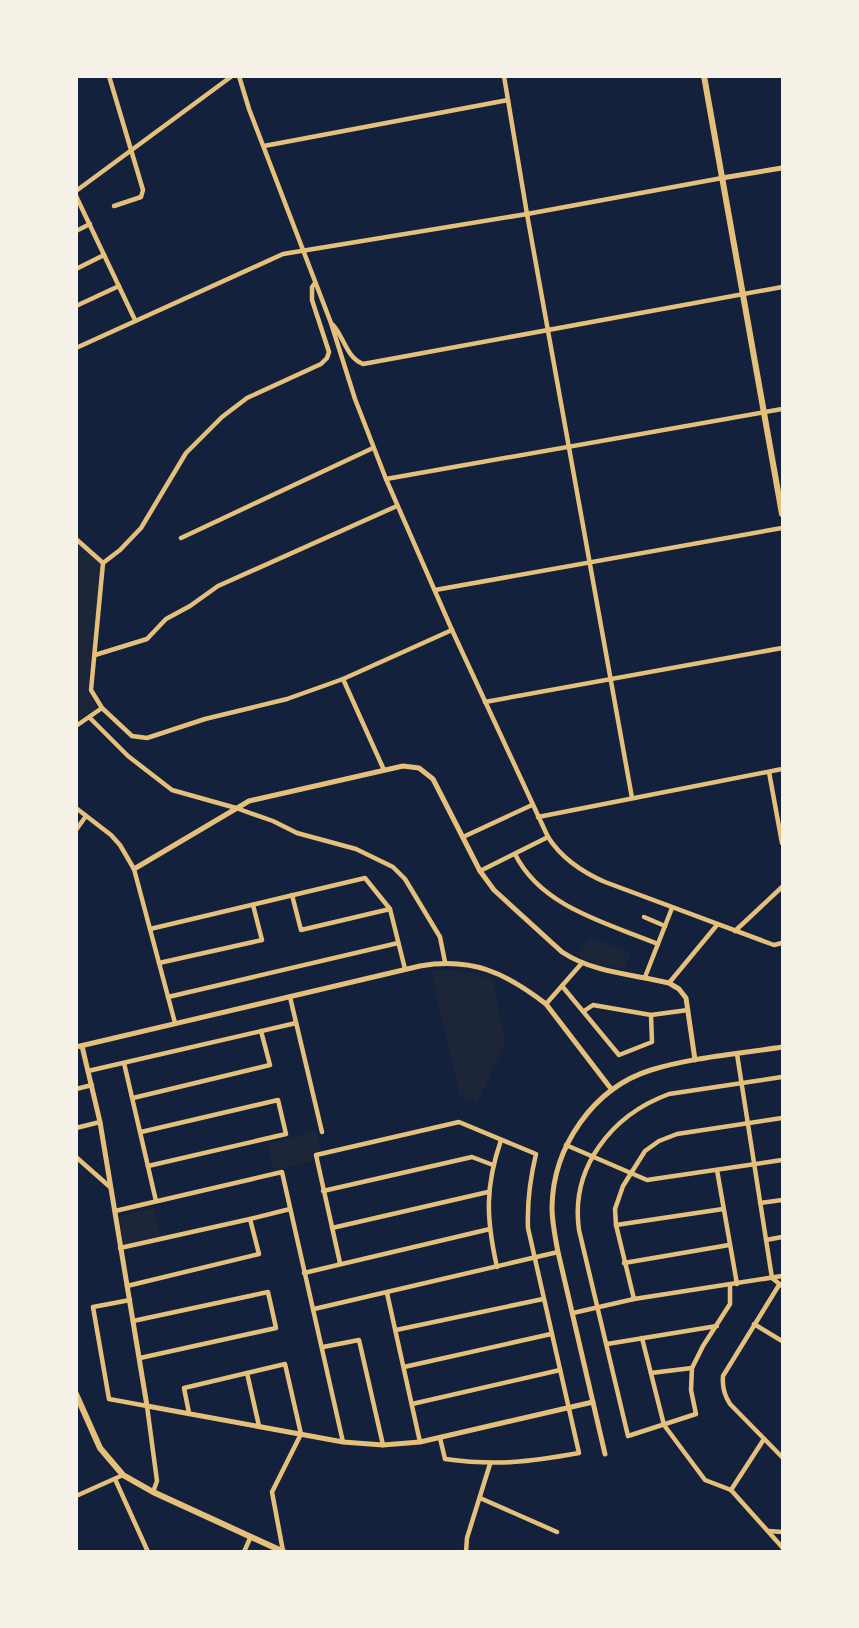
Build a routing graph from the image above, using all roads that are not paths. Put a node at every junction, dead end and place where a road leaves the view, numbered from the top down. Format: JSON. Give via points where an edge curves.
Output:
{"nodes":[{"id":1,"x":109,"y":76,"type":"edge"},
{"id":2,"x":232,"y":76,"type":"edge"},
{"id":3,"x":239,"y":76,"type":"edge"},
{"id":4,"x":504,"y":76,"type":"edge"},
{"id":5,"x":704,"y":76,"type":"edge"},
{"id":6,"x":508,"y":100,"type":"junction"},
{"id":7,"x":264,"y":146,"type":"junction"},
{"id":8,"x":132,"y":152,"type":"junction"},
{"id":9,"x":783,"y":168,"type":"edge"},
{"id":10,"x":722,"y":178,"type":"junction"},
{"id":11,"x":76,"y":191,"type":"edge"},
{"id":12,"x":76,"y":196,"type":"edge"},
{"id":13,"x":114,"y":206,"type":"dead end"},
{"id":14,"x":527,"y":214,"type":"junction"},
{"id":15,"x":90,"y":224,"type":"junction"},
{"id":16,"x":76,"y":231,"type":"edge"},
{"id":17,"x":304,"y":251,"type":"junction"},
{"id":18,"x":104,"y":255,"type":"junction"},
{"id":19,"x":76,"y":268,"type":"edge"},
{"id":20,"x":315,"y":283,"type":"junction"},
{"id":21,"x":119,"y":286,"type":"junction"},
{"id":22,"x":783,"y":287,"type":"edge"},
{"id":23,"x":743,"y":294,"type":"junction"},
{"id":24,"x":76,"y":306,"type":"edge"},
{"id":25,"x":135,"y":320,"type":"junction"},
{"id":26,"x":331,"y":323,"type":"junction"},
{"id":27,"x":548,"y":330,"type":"junction"},
{"id":28,"x":76,"y":348,"type":"edge"},
{"id":29,"x":783,"y":408,"type":"edge"},
{"id":30,"x":764,"y":411,"type":"junction"},
{"id":31,"x":569,"y":447,"type":"junction"},
{"id":32,"x":373,"y":448,"type":"junction"},
{"id":33,"x":386,"y":479,"type":"junction"},
{"id":34,"x":397,"y":506,"type":"junction"},
{"id":35,"x":783,"y":514,"type":"edge"},
{"id":36,"x":783,"y":528,"type":"edge"},
{"id":37,"x":181,"y":538,"type":"dead end"},
{"id":38,"x":76,"y":539,"type":"edge"},
{"id":39,"x":590,"y":562,"type":"junction"},
{"id":40,"x":103,"y":563,"type":"junction"},
{"id":41,"x":435,"y":590,"type":"junction"},
{"id":42,"x":452,"y":630,"type":"junction"},
{"id":43,"x":783,"y":648,"type":"edge"},
{"id":44,"x":95,"y":656,"type":"junction"},
{"id":45,"x":611,"y":679,"type":"junction"},
{"id":46,"x":343,"y":680,"type":"junction"},
{"id":47,"x":485,"y":702,"type":"junction"},
{"id":48,"x":102,"y":708,"type":"junction"},
{"id":49,"x":90,"y":718,"type":"junction"},
{"id":50,"x":76,"y":726,"type":"edge"},
{"id":51,"x":384,"y":770,"type":"junction"},
{"id":52,"x":783,"y":770,"type":"edge"},
{"id":53,"x":769,"y":772,"type":"junction"},
{"id":54,"x":632,"y":798,"type":"junction"},
{"id":55,"x":532,"y":805,"type":"junction"},
{"id":56,"x":76,"y":808,"type":"edge"},
{"id":57,"x":236,"y":808,"type":"junction"},
{"id":58,"x":86,"y":816,"type":"junction"},
{"id":59,"x":538,"y":817,"type":"junction"},
{"id":60,"x":76,"y":830,"type":"edge"},
{"id":61,"x":463,"y":837,"type":"junction"},
{"id":62,"x":548,"y":837,"type":"junction"},
{"id":63,"x":783,"y":843,"type":"edge"},
{"id":64,"x":515,"y":854,"type":"junction"},
{"id":65,"x":134,"y":869,"type":"junction"},
{"id":66,"x":480,"y":871,"type":"junction"},
{"id":67,"x":783,"y":887,"type":"edge"},
{"id":68,"x":292,"y":895,"type":"junction"},
{"id":69,"x":253,"y":905,"type":"junction"},
{"id":70,"x":672,"y":908,"type":"junction"},
{"id":71,"x":390,"y":909,"type":"junction"},
{"id":72,"x":644,"y":917,"type":"dead end"},
{"id":73,"x":717,"y":924,"type":"junction"},
{"id":74,"x":665,"y":926,"type":"junction"},
{"id":75,"x":150,"y":929,"type":"junction"},
{"id":76,"x":735,"y":931,"type":"junction"},
{"id":77,"x":398,"y":943,"type":"junction"},
{"id":78,"x":783,"y":943,"type":"edge"},
{"id":79,"x":658,"y":945,"type":"junction"},
{"id":80,"x":445,"y":962,"type":"junction"},
{"id":81,"x":159,"y":963,"type":"junction"},
{"id":82,"x":582,"y":963,"type":"junction"},
{"id":83,"x":405,"y":969,"type":"junction"},
{"id":84,"x":645,"y":977,"type":"junction"},
{"id":85,"x":669,"y":983,"type":"junction"},
{"id":86,"x":562,"y":986,"type":"junction"},
{"id":87,"x":168,"y":997,"type":"junction"},
{"id":88,"x":290,"y":997,"type":"junction"},
{"id":89,"x":546,"y":1004,"type":"junction"},
{"id":90,"x":688,"y":1010,"type":"junction"},
{"id":91,"x":584,"y":1011,"type":"junction"},
{"id":92,"x":651,"y":1015,"type":"junction"},
{"id":93,"x":175,"y":1023,"type":"junction"},
{"id":94,"x":296,"y":1023,"type":"junction"},
{"id":95,"x":261,"y":1031,"type":"junction"},
{"id":96,"x":79,"y":1046,"type":"edge"},
{"id":97,"x":783,"y":1047,"type":"edge"},
{"id":98,"x":737,"y":1054,"type":"junction"},
{"id":99,"x":695,"y":1060,"type":"junction"},
{"id":100,"x":124,"y":1063,"type":"junction"},
{"id":101,"x":88,"y":1071,"type":"junction"},
{"id":102,"x":783,"y":1077,"type":"edge"},
{"id":103,"x":741,"y":1083,"type":"junction"},
{"id":104,"x":92,"y":1086,"type":"junction"},
{"id":105,"x":76,"y":1089,"type":"edge"},
{"id":106,"x":612,"y":1090,"type":"junction"},
{"id":107,"x":133,"y":1098,"type":"junction"},
{"id":108,"x":783,"y":1118,"type":"edge"},
{"id":109,"x":100,"y":1122,"type":"junction"},
{"id":110,"x":747,"y":1123,"type":"junction"},
{"id":111,"x":76,"y":1128,"type":"edge"},
{"id":112,"x":141,"y":1132,"type":"junction"},
{"id":113,"x":322,"y":1132,"type":"dead end"},
{"id":114,"x":501,"y":1140,"type":"junction"},
{"id":115,"x":565,"y":1145,"type":"junction"},
{"id":116,"x":76,"y":1157,"type":"edge"},
{"id":117,"x":593,"y":1157,"type":"junction"},
{"id":118,"x":783,"y":1160,"type":"edge"},
{"id":119,"x":754,"y":1164,"type":"junction"},
{"id":120,"x":493,"y":1165,"type":"junction"},
{"id":121,"x":148,"y":1166,"type":"junction"},
{"id":122,"x":717,"y":1170,"type":"junction"},
{"id":123,"x":630,"y":1173,"type":"junction"},
{"id":124,"x":110,"y":1187,"type":"junction"},
{"id":125,"x":323,"y":1191,"type":"junction"},
{"id":126,"x":488,"y":1192,"type":"junction"},
{"id":127,"x":783,"y":1200,"type":"edge"},
{"id":128,"x":156,"y":1201,"type":"junction"},
{"id":129,"x":760,"y":1203,"type":"junction"},
{"id":130,"x":290,"y":1209,"type":"junction"},
{"id":131,"x":723,"y":1209,"type":"junction"},
{"id":132,"x":115,"y":1211,"type":"junction"},
{"id":133,"x":250,"y":1218,"type":"junction"},
{"id":134,"x":616,"y":1224,"type":"junction"},
{"id":135,"x":332,"y":1228,"type":"junction"},
{"id":136,"x":490,"y":1229,"type":"junction"},
{"id":137,"x":783,"y":1237,"type":"edge"},
{"id":138,"x":766,"y":1240,"type":"junction"},
{"id":139,"x":729,"y":1245,"type":"junction"},
{"id":140,"x":120,"y":1248,"type":"junction"},
{"id":141,"x":558,"y":1252,"type":"junction"},
{"id":142,"x":534,"y":1258,"type":"junction"},
{"id":143,"x":340,"y":1263,"type":"junction"},
{"id":144,"x":624,"y":1263,"type":"junction"},
{"id":145,"x":497,"y":1267,"type":"junction"},
{"id":146,"x":304,"y":1273,"type":"junction"},
{"id":147,"x":783,"y":1276,"type":"edge"},
{"id":148,"x":772,"y":1278,"type":"junction"},
{"id":149,"x":736,"y":1284,"type":"junction"},
{"id":150,"x":730,"y":1285,"type":"junction"},
{"id":151,"x":127,"y":1286,"type":"junction"},
{"id":152,"x":781,"y":1286,"type":"edge"},
{"id":153,"x":387,"y":1293,"type":"junction"},
{"id":154,"x":543,"y":1299,"type":"junction"},
{"id":155,"x":634,"y":1299,"type":"junction"},
{"id":156,"x":130,"y":1300,"type":"junction"},
{"id":157,"x":598,"y":1308,"type":"junction"},
{"id":158,"x":314,"y":1309,"type":"junction"},
{"id":159,"x":573,"y":1313,"type":"junction"},
{"id":160,"x":133,"y":1321,"type":"junction"},
{"id":161,"x":754,"y":1324,"type":"junction"},
{"id":162,"x":717,"y":1326,"type":"junction"},
{"id":163,"x":396,"y":1330,"type":"junction"},
{"id":164,"x":551,"y":1334,"type":"junction"},
{"id":165,"x":642,"y":1338,"type":"junction"},
{"id":166,"x":783,"y":1341,"type":"edge"},
{"id":167,"x":607,"y":1344,"type":"junction"},
{"id":168,"x":322,"y":1347,"type":"junction"},
{"id":169,"x":140,"y":1358,"type":"junction"},
{"id":170,"x":404,"y":1367,"type":"junction"},
{"id":171,"x":692,"y":1368,"type":"junction"},
{"id":172,"x":560,"y":1371,"type":"junction"},
{"id":173,"x":247,"y":1373,"type":"junction"},
{"id":174,"x":651,"y":1374,"type":"junction"},
{"id":175,"x":76,"y":1394,"type":"edge"},
{"id":176,"x":593,"y":1402,"type":"junction"},
{"id":177,"x":412,"y":1404,"type":"junction"},
{"id":178,"x":147,"y":1406,"type":"junction"},
{"id":179,"x":570,"y":1408,"type":"junction"},
{"id":180,"x":189,"y":1413,"type":"junction"},
{"id":181,"x":664,"y":1425,"type":"junction"},
{"id":182,"x":259,"y":1426,"type":"junction"},
{"id":183,"x":301,"y":1434,"type":"junction"},
{"id":184,"x":440,"y":1438,"type":"junction"},
{"id":185,"x":764,"y":1439,"type":"junction"},
{"id":186,"x":343,"y":1442,"type":"junction"},
{"id":187,"x":420,"y":1442,"type":"junction"},
{"id":188,"x":383,"y":1445,"type":"junction"},
{"id":189,"x":605,"y":1454,"type":"dead end"},
{"id":190,"x":783,"y":1457,"type":"edge"},
{"id":191,"x":490,"y":1464,"type":"junction"},
{"id":192,"x":123,"y":1475,"type":"junction"},
{"id":193,"x":115,"y":1479,"type":"junction"},
{"id":194,"x":731,"y":1490,"type":"junction"},
{"id":195,"x":153,"y":1492,"type":"junction"},
{"id":196,"x":76,"y":1496,"type":"edge"},
{"id":197,"x":480,"y":1497,"type":"junction"},
{"id":198,"x":769,"y":1531,"type":"junction"},
{"id":199,"x":557,"y":1532,"type":"dead end"},
{"id":200,"x":783,"y":1532,"type":"edge"},
{"id":201,"x":250,"y":1536,"type":"junction"},
{"id":202,"x":783,"y":1547,"type":"edge"},
{"id":203,"x":148,"y":1551,"type":"edge"},
{"id":204,"x":244,"y":1551,"type":"edge"},
{"id":205,"x":284,"y":1551,"type":"edge"},
{"id":206,"x":466,"y":1551,"type":"edge"}],
"edges":[{"from":1,"to":8,"type":"street"},
{"from":2,"to":8,"type":"street"},
{"from":3,"to":7,"type":"street"},
{"from":4,"to":6,"type":"street"},
{"from":5,"to":10,"type":"main road"},
{"from":6,"to":7,"type":"street"},
{"from":6,"to":14,"type":"street"},
{"from":7,"to":17,"type":"street"},
{"from":8,"to":11,"type":"street"},
{"from":8,"to":13,"type":"street","via":[[143,194]]},
{"from":9,"to":10,"type":"street"},
{"from":10,"to":14,"type":"street"},
{"from":10,"to":23,"type":"main road"},
{"from":12,"to":15,"type":"street"},
{"from":14,"to":17,"type":"street"},
{"from":14,"to":27,"type":"street"},
{"from":15,"to":16,"type":"street"},
{"from":15,"to":18,"type":"street"},
{"from":17,"to":20,"type":"street"},
{"from":17,"to":25,"type":"street","via":[[283,254]]},
{"from":18,"to":19,"type":"street"},
{"from":18,"to":21,"type":"street"},
{"from":20,"to":26,"type":"street"},
{"from":20,"to":40,"type":"street","via":[[312,300],[329,352],[327,358],[247,398],[222,417],[186,453],[141,528]]},
{"from":21,"to":24,"type":"street"},
{"from":21,"to":25,"type":"street"},
{"from":22,"to":23,"type":"street"},
{"from":23,"to":27,"type":"street"},
{"from":23,"to":30,"type":"main road"},
{"from":25,"to":28,"type":"street"},
{"from":26,"to":27,"type":"street","via":[[351,356],[363,364]]},
{"from":26,"to":32,"type":"street"},
{"from":27,"to":31,"type":"street"},
{"from":29,"to":30,"type":"street"},
{"from":30,"to":31,"type":"street"},
{"from":30,"to":35,"type":"main road"},
{"from":31,"to":33,"type":"street"},
{"from":31,"to":39,"type":"street"},
{"from":32,"to":33,"type":"street"},
{"from":32,"to":37,"type":"street"},
{"from":33,"to":34,"type":"street"},
{"from":34,"to":41,"type":"street"},
{"from":34,"to":44,"type":"street","via":[[218,586],[166,619],[147,639]]},
{"from":36,"to":39,"type":"street"},
{"from":38,"to":40,"type":"street"},
{"from":39,"to":41,"type":"street"},
{"from":39,"to":45,"type":"street"},
{"from":40,"to":44,"type":"street"},
{"from":41,"to":42,"type":"street"},
{"from":42,"to":46,"type":"street"},
{"from":42,"to":47,"type":"street"},
{"from":43,"to":45,"type":"street"},
{"from":44,"to":48,"type":"street","via":[[91,690]]},
{"from":45,"to":47,"type":"street"},
{"from":45,"to":54,"type":"street"},
{"from":46,"to":48,"type":"street","via":[[147,738],[132,736]]},
{"from":46,"to":51,"type":"street"},
{"from":47,"to":55,"type":"street"},
{"from":48,"to":49,"type":"street"},
{"from":49,"to":50,"type":"street"},
{"from":49,"to":57,"type":"street","via":[[128,756],[172,790]]},
{"from":51,"to":57,"type":"street","via":[[266,796]]},
{"from":51,"to":61,"type":"street","via":[[411,766],[427,773]]},
{"from":52,"to":53,"type":"street"},
{"from":53,"to":54,"type":"street"},
{"from":53,"to":63,"type":"street"},
{"from":54,"to":59,"type":"street"},
{"from":55,"to":59,"type":"street"},
{"from":55,"to":61,"type":"street"},
{"from":56,"to":58,"type":"street"},
{"from":57,"to":65,"type":"street"},
{"from":57,"to":80,"type":"street","via":[[297,833],[356,849],[393,867],[405,879],[440,937]]},
{"from":58,"to":60,"type":"street"},
{"from":58,"to":65,"type":"street","via":[[111,835]]},
{"from":59,"to":62,"type":"street"},
{"from":61,"to":66,"type":"street"},
{"from":62,"to":64,"type":"street"},
{"from":62,"to":70,"type":"street","via":[[561,854],[582,870]]},
{"from":64,"to":66,"type":"street"},
{"from":64,"to":79,"type":"street","via":[[525,872],[563,904]]},
{"from":65,"to":75,"type":"street"},
{"from":66,"to":82,"type":"street","via":[[503,900],[562,952]]},
{"from":67,"to":76,"type":"street"},
{"from":68,"to":69,"type":"street"},
{"from":68,"to":71,"type":"street","via":[[365,878]]},
{"from":68,"to":71,"type":"street","via":[[301,930]]},
{"from":69,"to":75,"type":"street"},
{"from":69,"to":81,"type":"street","via":[[262,940]]},
{"from":70,"to":73,"type":"street"},
{"from":70,"to":74,"type":"street"},
{"from":71,"to":77,"type":"street"},
{"from":72,"to":74,"type":"street"},
{"from":73,"to":76,"type":"street"},
{"from":73,"to":85,"type":"street"},
{"from":74,"to":79,"type":"street"},
{"from":75,"to":81,"type":"street"},
{"from":76,"to":78,"type":"street","via":[[774,945]]},
{"from":77,"to":83,"type":"street"},
{"from":77,"to":87,"type":"street"},
{"from":79,"to":84,"type":"street"},
{"from":80,"to":83,"type":"street"},
{"from":80,"to":89,"type":"street","via":[[500,974]]},
{"from":81,"to":87,"type":"street"},
{"from":82,"to":84,"type":"street"},
{"from":82,"to":86,"type":"street"},
{"from":83,"to":88,"type":"street"},
{"from":84,"to":85,"type":"street"},
{"from":85,"to":90,"type":"street","via":[[683,993]]},
{"from":86,"to":89,"type":"street"},
{"from":86,"to":91,"type":"street"},
{"from":87,"to":93,"type":"street"},
{"from":88,"to":93,"type":"street"},
{"from":88,"to":94,"type":"street"},
{"from":89,"to":106,"type":"street"},
{"from":90,"to":92,"type":"street"},
{"from":90,"to":99,"type":"street"},
{"from":91,"to":92,"type":"street","via":[[593,1005]]},
{"from":91,"to":92,"type":"street","via":[[619,1055],[652,1042]]},
{"from":93,"to":96,"type":"street"},
{"from":94,"to":95,"type":"street"},
{"from":94,"to":113,"type":"street"},
{"from":95,"to":100,"type":"street"},
{"from":95,"to":107,"type":"street","via":[[270,1065]]},
{"from":96,"to":101,"type":"street"},
{"from":97,"to":98,"type":"street"},
{"from":98,"to":99,"type":"street"},
{"from":98,"to":103,"type":"street"},
{"from":99,"to":106,"type":"street","via":[[634,1076]]},
{"from":100,"to":101,"type":"street"},
{"from":100,"to":107,"type":"street"},
{"from":101,"to":104,"type":"street"},
{"from":102,"to":103,"type":"street"},
{"from":103,"to":110,"type":"street"},
{"from":103,"to":117,"type":"street","via":[[669,1094],[654,1100],[628,1115],[604,1139]]},
{"from":104,"to":105,"type":"street"},
{"from":104,"to":109,"type":"street"},
{"from":106,"to":115,"type":"street","via":[[585,1116]]},
{"from":107,"to":112,"type":"street"},
{"from":108,"to":110,"type":"street"},
{"from":109,"to":111,"type":"street"},
{"from":109,"to":124,"type":"street"},
{"from":110,"to":119,"type":"street"},
{"from":110,"to":123,"type":"street","via":[[677,1134],[659,1141],[645,1151]]},
{"from":112,"to":121,"type":"street"},
{"from":112,"to":121,"type":"street","via":[[278,1100],[286,1134]]},
{"from":114,"to":120,"type":"street"},
{"from":114,"to":125,"type":"street","via":[[459,1122],[316,1155]]},
{"from":114,"to":142,"type":"street","via":[[536,1154],[527,1202]]},
{"from":115,"to":117,"type":"street"},
{"from":115,"to":141,"type":"street","via":[[552,1206]]},
{"from":116,"to":124,"type":"street"},
{"from":117,"to":123,"type":"street"},
{"from":117,"to":157,"type":"street","via":[[577,1198],[577,1216]]},
{"from":118,"to":119,"type":"street"},
{"from":119,"to":122,"type":"street"},
{"from":119,"to":129,"type":"street"},
{"from":120,"to":125,"type":"street","via":[[472,1157]]},
{"from":120,"to":126,"type":"street"},
{"from":121,"to":128,"type":"street"},
{"from":122,"to":123,"type":"street","via":[[647,1180]]},
{"from":122,"to":131,"type":"street"},
{"from":123,"to":134,"type":"street","via":[[618,1196]]},
{"from":124,"to":132,"type":"street"},
{"from":125,"to":135,"type":"street"},
{"from":126,"to":135,"type":"street"},
{"from":126,"to":136,"type":"street"},
{"from":127,"to":129,"type":"street"},
{"from":128,"to":130,"type":"street","via":[[282,1172]]},
{"from":128,"to":132,"type":"street"},
{"from":129,"to":138,"type":"street"},
{"from":130,"to":133,"type":"street"},
{"from":130,"to":146,"type":"street"},
{"from":131,"to":134,"type":"street"},
{"from":131,"to":139,"type":"street"},
{"from":132,"to":140,"type":"street"},
{"from":133,"to":140,"type":"street"},
{"from":133,"to":151,"type":"street","via":[[259,1254]]},
{"from":134,"to":144,"type":"street"},
{"from":135,"to":143,"type":"street"},
{"from":136,"to":143,"type":"street"},
{"from":136,"to":145,"type":"street"},
{"from":137,"to":138,"type":"street"},
{"from":138,"to":148,"type":"street"},
{"from":139,"to":144,"type":"street"},
{"from":139,"to":149,"type":"street"},
{"from":140,"to":151,"type":"street"},
{"from":141,"to":142,"type":"street"},
{"from":141,"to":159,"type":"street"},
{"from":142,"to":145,"type":"street"},
{"from":142,"to":154,"type":"street"},
{"from":143,"to":146,"type":"street"},
{"from":144,"to":155,"type":"street"},
{"from":145,"to":153,"type":"street"},
{"from":146,"to":158,"type":"street"},
{"from":147,"to":148,"type":"street"},
{"from":148,"to":149,"type":"street"},
{"from":148,"to":152,"type":"street"},
{"from":149,"to":150,"type":"street"},
{"from":150,"to":155,"type":"street"},
{"from":150,"to":162,"type":"street","via":[[730,1304]]},
{"from":151,"to":156,"type":"street"},
{"from":152,"to":161,"type":"street"},
{"from":153,"to":158,"type":"street"},
{"from":153,"to":163,"type":"street"},
{"from":154,"to":163,"type":"street"},
{"from":154,"to":164,"type":"street"},
{"from":155,"to":157,"type":"street"},
{"from":156,"to":160,"type":"street"},
{"from":156,"to":178,"type":"street","via":[[93,1307],[109,1399]]},
{"from":157,"to":159,"type":"street"},
{"from":157,"to":167,"type":"street"},
{"from":158,"to":168,"type":"street"},
{"from":159,"to":176,"type":"street"},
{"from":160,"to":169,"type":"street"},
{"from":160,"to":169,"type":"street","via":[[268,1292],[276,1328]]},
{"from":161,"to":166,"type":"street"},
{"from":161,"to":185,"type":"street","via":[[722,1384],[730,1404]]},
{"from":162,"to":165,"type":"street"},
{"from":162,"to":171,"type":"street"},
{"from":163,"to":170,"type":"street"},
{"from":164,"to":170,"type":"street"},
{"from":164,"to":172,"type":"street"},
{"from":165,"to":167,"type":"street"},
{"from":165,"to":174,"type":"street"},
{"from":167,"to":181,"type":"street","via":[[628,1436]]},
{"from":168,"to":186,"type":"street"},
{"from":168,"to":188,"type":"street","via":[[359,1340]]},
{"from":169,"to":178,"type":"street"},
{"from":170,"to":177,"type":"street"},
{"from":171,"to":174,"type":"street"},
{"from":171,"to":181,"type":"street","via":[[696,1414]]},
{"from":172,"to":177,"type":"street"},
{"from":172,"to":179,"type":"street"},
{"from":173,"to":180,"type":"street","via":[[184,1388]]},
{"from":173,"to":182,"type":"street"},
{"from":173,"to":183,"type":"street","via":[[285,1364]]},
{"from":174,"to":181,"type":"street"},
{"from":175,"to":192,"type":"main road","via":[[100,1448]]},
{"from":176,"to":179,"type":"street"},
{"from":176,"to":189,"type":"street"},
{"from":177,"to":187,"type":"street"},
{"from":178,"to":180,"type":"street"},
{"from":178,"to":195,"type":"street","via":[[157,1481]]},
{"from":179,"to":184,"type":"street"},
{"from":179,"to":191,"type":"street","via":[[579,1453],[532,1462]]},
{"from":180,"to":182,"type":"street"},
{"from":181,"to":194,"type":"street","via":[[705,1480]]},
{"from":182,"to":183,"type":"street"},
{"from":183,"to":186,"type":"street"},
{"from":183,"to":205,"type":"street","via":[[272,1492]]},
{"from":184,"to":187,"type":"street"},
{"from":184,"to":191,"type":"street","via":[[445,1459]]},
{"from":185,"to":190,"type":"street"},
{"from":185,"to":194,"type":"street"},
{"from":186,"to":188,"type":"street"},
{"from":187,"to":188,"type":"street"},
{"from":191,"to":197,"type":"street"},
{"from":192,"to":193,"type":"street"},
{"from":192,"to":195,"type":"main road"},
{"from":193,"to":196,"type":"street"},
{"from":193,"to":203,"type":"street"},
{"from":194,"to":198,"type":"street"},
{"from":195,"to":201,"type":"main road"},
{"from":197,"to":199,"type":"street"},
{"from":197,"to":206,"type":"street"},
{"from":198,"to":200,"type":"street"},
{"from":198,"to":202,"type":"street"},
{"from":201,"to":204,"type":"street"},
{"from":201,"to":205,"type":"main road"}]}
